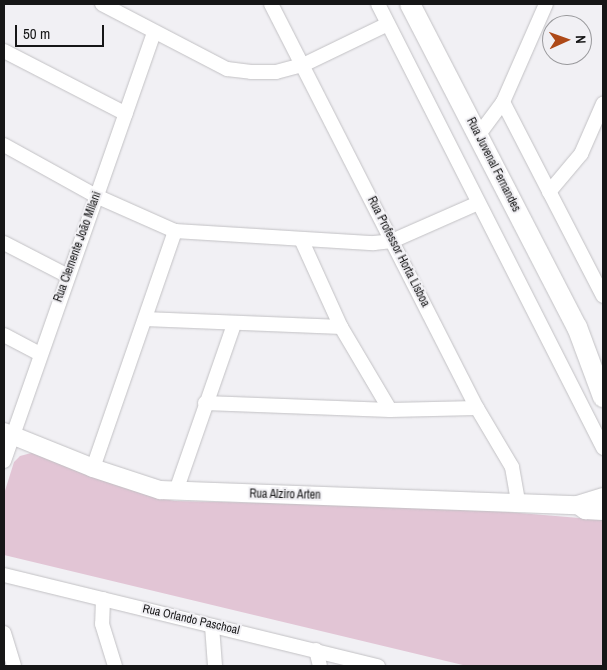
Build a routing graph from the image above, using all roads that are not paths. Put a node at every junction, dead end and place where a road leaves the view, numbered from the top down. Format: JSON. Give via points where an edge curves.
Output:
{"nodes":[{"id":1,"x":102,"y":4,"type":"edge"},
{"id":2,"x":271,"y":4,"type":"edge"},
{"id":3,"x":378,"y":4,"type":"edge"},
{"id":4,"x":410,"y":4,"type":"edge"},
{"id":5,"x":546,"y":4,"type":"edge"},
{"id":6,"x":388,"y":24,"type":"junction"},
{"id":7,"x":154,"y":32,"type":"junction"},
{"id":8,"x":4,"y":51,"type":"edge"},
{"id":9,"x":303,"y":65,"type":"junction"},
{"id":10,"x":503,"y":102,"type":"junction"},
{"id":11,"x":603,"y":104,"type":"edge"},
{"id":12,"x":126,"y":114,"type":"junction"},
{"id":13,"x":477,"y":137,"type":"junction"},
{"id":14,"x":4,"y":145,"type":"edge"},
{"id":15,"x":549,"y":192,"type":"junction"},
{"id":16,"x":96,"y":196,"type":"junction"},
{"id":17,"x":478,"y":203,"type":"junction"},
{"id":18,"x":175,"y":231,"type":"junction"},
{"id":19,"x":301,"y":239,"type":"junction"},
{"id":20,"x":392,"y":241,"type":"junction"},
{"id":21,"x":4,"y":243,"type":"edge"},
{"id":22,"x":68,"y":276,"type":"junction"},
{"id":23,"x":603,"y":296,"type":"edge"},
{"id":24,"x":145,"y":319,"type":"junction"},
{"id":25,"x":234,"y":324,"type":"junction"},
{"id":26,"x":577,"y":326,"type":"junction"},
{"id":27,"x":341,"y":327,"type":"junction"},
{"id":28,"x":4,"y":335,"type":"edge"},
{"id":29,"x":40,"y":354,"type":"junction"},
{"id":30,"x":603,"y":367,"type":"edge"},
{"id":31,"x":603,"y":397,"type":"edge"},
{"id":32,"x":205,"y":403,"type":"junction"},
{"id":33,"x":477,"y":408,"type":"junction"},
{"id":34,"x":390,"y":410,"type":"junction"},
{"id":35,"x":8,"y":433,"type":"edge"},
{"id":36,"x":603,"y":448,"type":"edge"},
{"id":37,"x":4,"y":461,"type":"edge"},
{"id":38,"x":93,"y":468,"type":"junction"},
{"id":39,"x":176,"y":491,"type":"junction"},
{"id":40,"x":603,"y":497,"type":"edge"},
{"id":41,"x":518,"y":500,"type":"junction"},
{"id":42,"x":577,"y":505,"type":"junction"},
{"id":43,"x":603,"y":511,"type":"edge"},
{"id":44,"x":4,"y":575,"type":"edge"},
{"id":45,"x":103,"y":599,"type":"junction"},
{"id":46,"x":212,"y":626,"type":"junction"},
{"id":47,"x":4,"y":633,"type":"edge"},
{"id":48,"x":316,"y":650,"type":"junction"},
{"id":49,"x":14,"y":666,"type":"edge"},
{"id":50,"x":115,"y":666,"type":"edge"},
{"id":51,"x":215,"y":666,"type":"edge"},
{"id":52,"x":320,"y":666,"type":"edge"},
{"id":53,"x":378,"y":666,"type":"edge"}],
"edges":[{"from":1,"to":7,"type":"street"},
{"from":2,"to":9,"type":"street","name":"Rua Professor Horta Lisboa"},
{"from":3,"to":6,"type":"street"},
{"from":4,"to":13,"type":"main road","name":"Rua Juvenal Fernandes"},
{"from":5,"to":10,"type":"street"},
{"from":6,"to":9,"type":"street"},
{"from":6,"to":17,"type":"street"},
{"from":7,"to":9,"type":"street","via":[[228,69],[276,72]]},
{"from":7,"to":12,"type":"street","name":"Rua Clemente João Milani"},
{"from":8,"to":12,"type":"street"},
{"from":9,"to":20,"type":"street","name":"Rua Professor Horta Lisboa"},
{"from":10,"to":13,"type":"street"},
{"from":10,"to":15,"type":"street"},
{"from":11,"to":15,"type":"street","via":[[581,154]]},
{"from":12,"to":16,"type":"street","name":"Rua Clemente João Milani"},
{"from":13,"to":26,"type":"main road","name":"Rua Juvenal Fernandes"},
{"from":14,"to":16,"type":"street"},
{"from":15,"to":23,"type":"street"},
{"from":16,"to":18,"type":"street"},
{"from":16,"to":22,"type":"street","name":"Rua Clemente João Milani"},
{"from":17,"to":20,"type":"street"},
{"from":17,"to":36,"type":"street","via":[[534,306]]},
{"from":18,"to":19,"type":"street"},
{"from":18,"to":24,"type":"street"},
{"from":19,"to":20,"type":"street"},
{"from":19,"to":27,"type":"street"},
{"from":20,"to":33,"type":"street","name":"Rua Professor Horta Lisboa"},
{"from":21,"to":22,"type":"street"},
{"from":22,"to":29,"type":"street","name":"Rua Clemente João Milani"},
{"from":24,"to":25,"type":"street"},
{"from":24,"to":38,"type":"street"},
{"from":25,"to":27,"type":"street"},
{"from":25,"to":32,"type":"street"},
{"from":26,"to":30,"type":"main road"},
{"from":26,"to":31,"type":"main road"},
{"from":27,"to":34,"type":"street"},
{"from":28,"to":29,"type":"street"},
{"from":29,"to":35,"type":"street","name":"Rua Clemente João Milani"},
{"from":32,"to":34,"type":"street"},
{"from":32,"to":39,"type":"street"},
{"from":33,"to":34,"type":"street"},
{"from":33,"to":41,"type":"street","name":"Rua Professor Horta Lisboa","via":[[512,467]]},
{"from":35,"to":37,"type":"street","name":"Rua Clemente João Milani"},
{"from":35,"to":38,"type":"street","name":"Rua Alziro Arten"},
{"from":38,"to":39,"type":"street","name":"Rua Alziro Arten","via":[[160,490]]},
{"from":39,"to":41,"type":"street","name":"Rua Alziro Arten"},
{"from":40,"to":42,"type":"street","name":"Rua Alziro Arten"},
{"from":41,"to":42,"type":"street","name":"Rua Alziro Arten"},
{"from":42,"to":43,"type":"street","name":"Rua Alziro Arten","via":[[585,510]]},
{"from":44,"to":45,"type":"street","name":"Rua Orlando Paschoal"},
{"from":45,"to":46,"type":"street","name":"Rua Orlando Paschoal"},
{"from":45,"to":50,"type":"street","via":[[102,624]]},
{"from":46,"to":48,"type":"street","name":"Rua Orlando Paschoal"},
{"from":46,"to":51,"type":"street"},
{"from":47,"to":49,"type":"street"},
{"from":48,"to":52,"type":"street"},
{"from":48,"to":53,"type":"street","name":"Rua Orlando Paschoal"}]}
